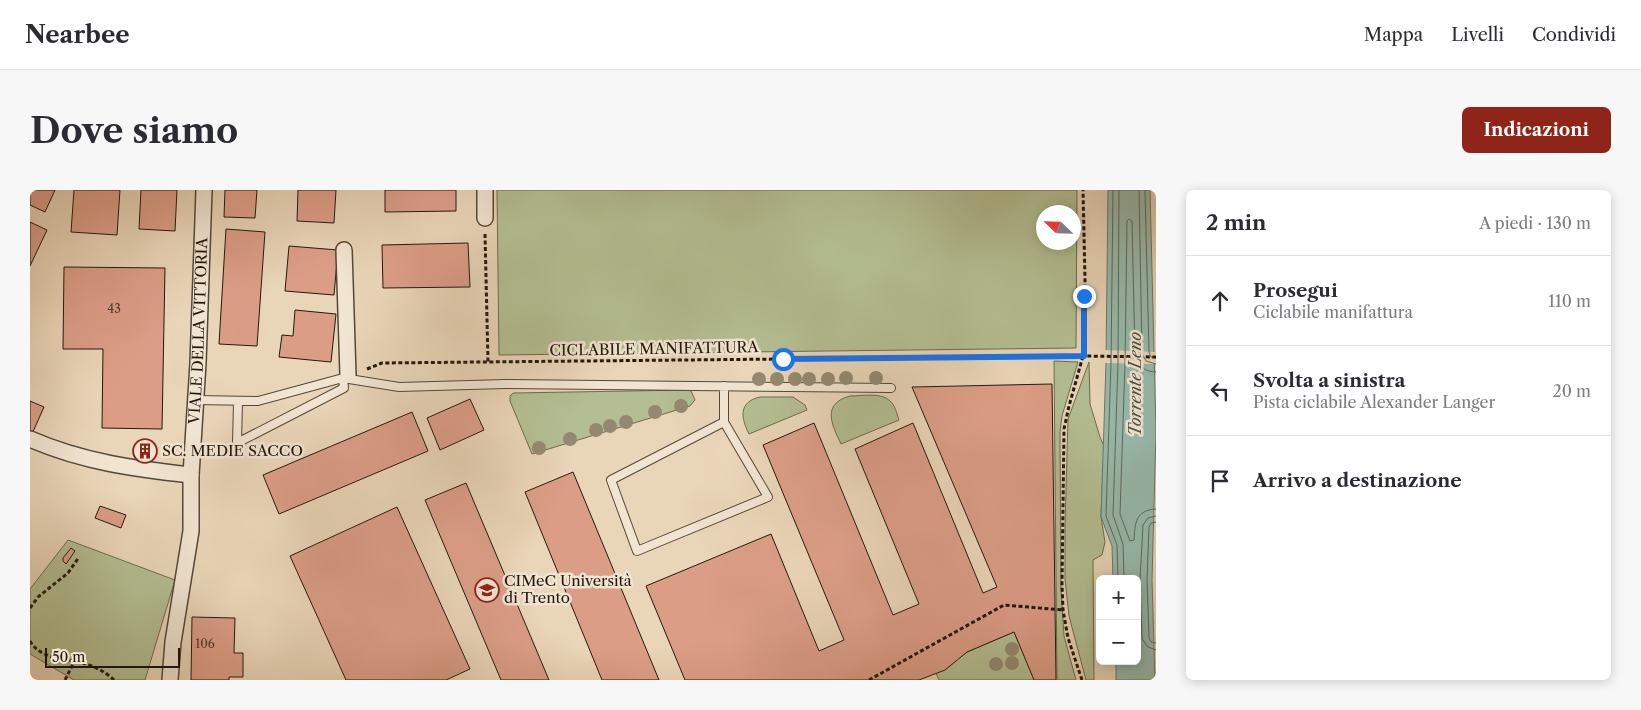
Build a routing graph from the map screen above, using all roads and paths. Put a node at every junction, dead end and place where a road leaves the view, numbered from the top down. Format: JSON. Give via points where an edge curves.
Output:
{"nodes":[{"id":1,"x":204,"y":190,"type":"edge"},
{"id":2,"x":485,"y":190,"type":"edge"},
{"id":3,"x":1083,"y":190,"type":"edge"},
{"id":4,"x":485,"y":218,"type":"joint"},
{"id":5,"x":344,"y":250,"type":"dead end"},
{"id":6,"x":1084,"y":356,"type":"junction"},
{"id":7,"x":1156,"y":358,"type":"edge"},
{"id":8,"x":488,"y":362,"type":"junction"},
{"id":9,"x":346,"y":377,"type":"junction"},
{"id":10,"x":724,"y":386,"type":"junction"},
{"id":11,"x":891,"y":388,"type":"dead end"},
{"id":12,"x":195,"y":400,"type":"junction"},
{"id":13,"x":238,"y":402,"type":"junction"},
{"id":14,"x":724,"y":422,"type":"junction"},
{"id":15,"x":30,"y":439,"type":"edge"},
{"id":16,"x":191,"y":475,"type":"junction"},
{"id":17,"x":80,"y":558,"type":"dead end"},
{"id":18,"x":30,"y":608,"type":"edge"},
{"id":19,"x":1063,"y":610,"type":"junction"},
{"id":20,"x":30,"y":642,"type":"edge"},
{"id":21,"x":74,"y":662,"type":"junction"},
{"id":22,"x":65,"y":680,"type":"edge"},
{"id":23,"x":114,"y":680,"type":"edge"},
{"id":24,"x":170,"y":680,"type":"edge"},
{"id":25,"x":869,"y":680,"type":"edge"},
{"id":26,"x":1082,"y":680,"type":"edge"}],
"edges":[{"from":1,"to":12,"type":"street","name":"VIALE DELLA VITTORIA"},
{"from":2,"to":4,"type":"street"},
{"from":3,"to":6,"type":"path"},
{"from":4,"to":8,"type":"path"},
{"from":5,"to":9,"type":"street"},
{"from":6,"to":7,"type":"path","name":"CICLABILE MANIFATTURA"},
{"from":6,"to":8,"type":"path","name":"CICLABILE MANIFATTURA"},
{"from":6,"to":19,"type":"path","via":[[1064,429]]},
{"from":8,"to":9,"type":"path","name":"CICLABILE MANIFATTURA","via":[[382,364]]},
{"from":9,"to":10,"type":"lane","via":[[399,387],[505,384]]},
{"from":9,"to":13,"type":"lane","via":[[258,401]]},
{"from":9,"to":13,"type":"lane","via":[[344,388],[237,442]]},
{"from":10,"to":11,"type":"lane"},
{"from":10,"to":14,"type":"lane"},
{"from":12,"to":13,"type":"lane"},
{"from":12,"to":16,"type":"street","name":"VIALE DELLA VITTORIA"},
{"from":14,"to":14,"type":"lane","via":[[768,497],[637,550],[611,480]]},
{"from":15,"to":16,"type":"street","via":[[84,458]]},
{"from":16,"to":24,"type":"street","name":"VIALE DELLA VITTORIA","via":[[191,531]]},
{"from":17,"to":18,"type":"path"},
{"from":19,"to":25,"type":"path","via":[[1004,605]]},
{"from":19,"to":26,"type":"path","via":[[1068,638]]},
{"from":20,"to":21,"type":"path","via":[[43,654]]},
{"from":21,"to":22,"type":"path"},
{"from":21,"to":23,"type":"path","via":[[85,664]]}]}
